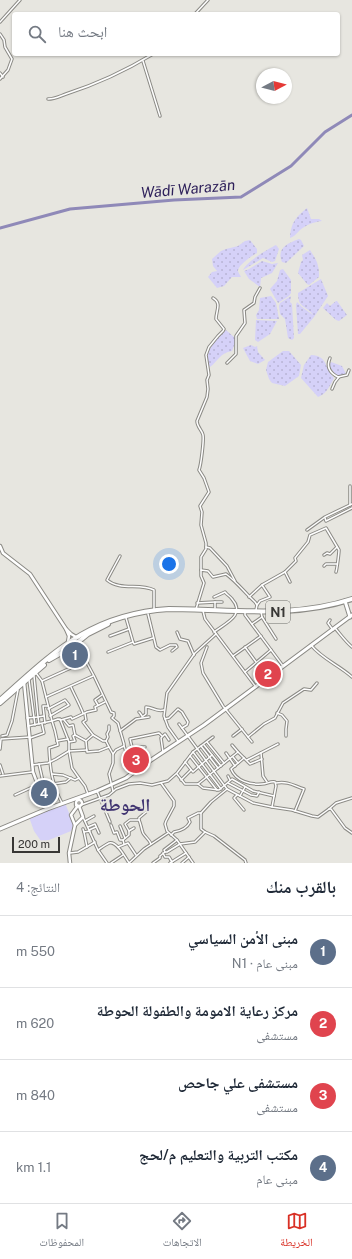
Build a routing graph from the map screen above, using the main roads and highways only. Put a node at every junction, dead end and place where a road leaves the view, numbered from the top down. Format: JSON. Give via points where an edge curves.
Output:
{"nodes":[{"id":1,"x":352,"y":599,"type":"edge"},
{"id":2,"x":345,"y":602,"type":"junction"},
{"id":3,"x":203,"y":611,"type":"junction"},
{"id":4,"x":351,"y":616,"type":"edge"},
{"id":5,"x":77,"y":637,"type":"junction"},
{"id":6,"x":80,"y":641,"type":"junction"},
{"id":7,"x":68,"y":642,"type":"junction"},
{"id":8,"x":72,"y":647,"type":"junction"},
{"id":9,"x":0,"y":700,"type":"edge"},
{"id":10,"x":0,"y":703,"type":"edge"},
{"id":11,"x":0,"y":829,"type":"edge"}],
"edges":[{"from":1,"to":2,"type":"highway","number":"N1"},
{"from":2,"to":3,"type":"highway","number":"N1","via":[[302,610]]},
{"from":2,"to":4,"type":"main road"},
{"from":3,"to":5,"type":"highway","number":"N1","via":[[154,610],[133,614],[97,626]]},
{"from":3,"to":6,"type":"highway","number":"N1","via":[[126,618],[105,625]]},
{"from":4,"to":11,"type":"main road","via":[[204,725],[132,774],[97,791]]},
{"from":5,"to":6,"type":"highway","via":[[81,638]]},
{"from":5,"to":7,"type":"highway","number":"N1"},
{"from":6,"to":8,"type":"highway"},
{"from":7,"to":8,"type":"highway","via":[[68,646]]},
{"from":7,"to":9,"type":"highway","number":"N1"},
{"from":8,"to":10,"type":"highway","via":[[50,659]]}]}
